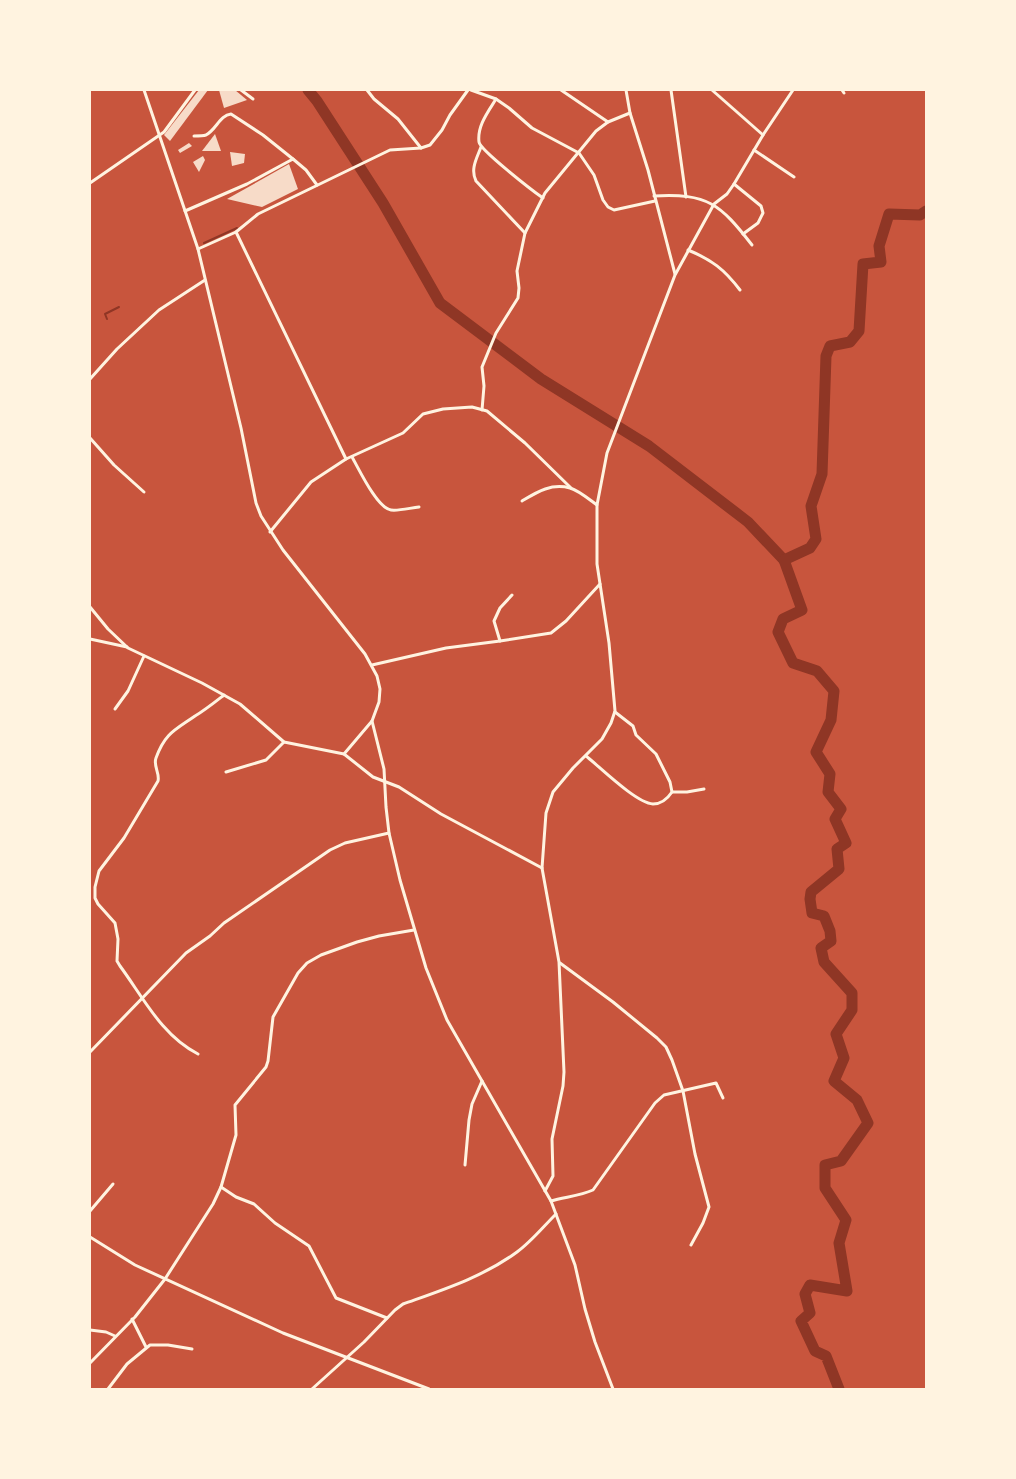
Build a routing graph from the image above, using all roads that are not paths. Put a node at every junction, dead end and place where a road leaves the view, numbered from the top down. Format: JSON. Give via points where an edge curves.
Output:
{"nodes":[{"id":1,"x":144,"y":90,"type":"edge"},
{"id":2,"x":195,"y":90,"type":"edge"},
{"id":3,"x":241,"y":90,"type":"edge"},
{"id":4,"x":367,"y":90,"type":"edge"},
{"id":5,"x":469,"y":90,"type":"edge"},
{"id":6,"x":561,"y":90,"type":"edge"},
{"id":7,"x":626,"y":90,"type":"edge"},
{"id":8,"x":671,"y":90,"type":"edge"},
{"id":9,"x":712,"y":90,"type":"edge"},
{"id":10,"x":793,"y":90,"type":"edge"},
{"id":11,"x":253,"y":99,"type":"dead end"},
{"id":12,"x":496,"y":99,"type":"junction"},
{"id":13,"x":630,"y":113,"type":"junction"},
{"id":14,"x":608,"y":122,"type":"junction"},
{"id":15,"x":159,"y":135,"type":"junction"},
{"id":16,"x":763,"y":135,"type":"junction"},
{"id":17,"x":194,"y":136,"type":"dead end"},
{"id":18,"x":421,"y":148,"type":"junction"},
{"id":19,"x":481,"y":148,"type":"junction"},
{"id":20,"x":754,"y":150,"type":"junction"},
{"id":21,"x":579,"y":153,"type":"junction"},
{"id":22,"x":293,"y":159,"type":"junction"},
{"id":23,"x":794,"y":177,"type":"dead end"},
{"id":24,"x":90,"y":183,"type":"edge"},
{"id":25,"x":734,"y":184,"type":"junction"},
{"id":26,"x":317,"y":185,"type":"junction"},
{"id":27,"x":654,"y":196,"type":"junction"},
{"id":28,"x":686,"y":196,"type":"junction"},
{"id":29,"x":543,"y":198,"type":"junction"},
{"id":30,"x":655,"y":201,"type":"junction"},
{"id":31,"x":714,"y":204,"type":"junction"},
{"id":32,"x":186,"y":211,"type":"junction"},
{"id":33,"x":236,"y":232,"type":"junction"},
{"id":34,"x":525,"y":233,"type":"junction"},
{"id":35,"x":743,"y":234,"type":"junction"},
{"id":36,"x":752,"y":246,"type":"dead end"},
{"id":37,"x":198,"y":249,"type":"junction"},
{"id":38,"x":688,"y":250,"type":"junction"},
{"id":39,"x":675,"y":275,"type":"junction"},
{"id":40,"x":205,"y":280,"type":"junction"},
{"id":41,"x":740,"y":290,"type":"dead end"},
{"id":42,"x":90,"y":378,"type":"edge"},
{"id":43,"x":482,"y":410,"type":"junction"},
{"id":44,"x":90,"y":438,"type":"edge"},
{"id":45,"x":352,"y":457,"type":"junction"},
{"id":46,"x":346,"y":460,"type":"junction"},
{"id":47,"x":571,"y":488,"type":"junction"},
{"id":48,"x":144,"y":492,"type":"dead end"},
{"id":49,"x":522,"y":501,"type":"dead end"},
{"id":50,"x":597,"y":505,"type":"junction"},
{"id":51,"x":419,"y":507,"type":"dead end"},
{"id":52,"x":270,"y":532,"type":"junction"},
{"id":53,"x":600,"y":584,"type":"junction"},
{"id":54,"x":512,"y":595,"type":"dead end"},
{"id":55,"x":90,"y":606,"type":"edge"},
{"id":56,"x":90,"y":639,"type":"edge"},
{"id":57,"x":500,"y":642,"type":"junction"},
{"id":58,"x":128,"y":648,"type":"junction"},
{"id":59,"x":144,"y":656,"type":"junction"},
{"id":60,"x":372,"y":665,"type":"junction"},
{"id":61,"x":224,"y":695,"type":"junction"},
{"id":62,"x":115,"y":709,"type":"dead end"},
{"id":63,"x":615,"y":711,"type":"junction"},
{"id":64,"x":372,"y":721,"type":"junction"},
{"id":65,"x":284,"y":742,"type":"junction"},
{"id":66,"x":344,"y":754,"type":"junction"},
{"id":67,"x":586,"y":756,"type":"junction"},
{"id":68,"x":226,"y":772,"type":"dead end"},
{"id":69,"x":385,"y":781,"type":"junction"},
{"id":70,"x":704,"y":790,"type":"dead end"},
{"id":71,"x":672,"y":792,"type":"junction"},
{"id":72,"x":389,"y":833,"type":"junction"},
{"id":73,"x":542,"y":868,"type":"junction"},
{"id":74,"x":90,"y":893,"type":"edge"},
{"id":75,"x":95,"y":898,"type":"junction"},
{"id":76,"x":414,"y":930,"type":"junction"},
{"id":77,"x":559,"y":962,"type":"junction"},
{"id":78,"x":143,"y":999,"type":"junction"},
{"id":79,"x":90,"y":1052,"type":"edge"},
{"id":80,"x":198,"y":1054,"type":"dead end"},
{"id":81,"x":482,"y":1081,"type":"junction"},
{"id":82,"x":683,"y":1091,"type":"junction"},
{"id":83,"x":723,"y":1098,"type":"dead end"},
{"id":84,"x":465,"y":1165,"type":"dead end"},
{"id":85,"x":113,"y":1184,"type":"dead end"},
{"id":86,"x":221,"y":1187,"type":"junction"},
{"id":87,"x":545,"y":1191,"type":"junction"},
{"id":88,"x":551,"y":1202,"type":"junction"},
{"id":89,"x":90,"y":1211,"type":"edge"},
{"id":90,"x":556,"y":1214,"type":"junction"},
{"id":91,"x":90,"y":1237,"type":"edge"},
{"id":92,"x":691,"y":1245,"type":"dead end"},
{"id":93,"x":165,"y":1279,"type":"junction"},
{"id":94,"x":387,"y":1318,"type":"junction"},
{"id":95,"x":132,"y":1320,"type":"junction"},
{"id":96,"x":90,"y":1330,"type":"edge"},
{"id":97,"x":115,"y":1336,"type":"junction"},
{"id":98,"x":146,"y":1347,"type":"junction"},
{"id":99,"x":192,"y":1349,"type":"dead end"},
{"id":100,"x":346,"y":1358,"type":"junction"},
{"id":101,"x":90,"y":1363,"type":"edge"},
{"id":102,"x":108,"y":1389,"type":"edge"},
{"id":103,"x":312,"y":1389,"type":"edge"},
{"id":104,"x":428,"y":1389,"type":"edge"},
{"id":105,"x":613,"y":1389,"type":"edge"}],
"edges":[{"from":1,"to":15,"type":"street"},
{"from":2,"to":15,"type":"street"},
{"from":3,"to":11,"type":"street"},
{"from":4,"to":18,"type":"street","via":[[398,119]]},
{"from":5,"to":12,"type":"street"},
{"from":5,"to":18,"type":"street","via":[[430,145]]},
{"from":6,"to":14,"type":"street"},
{"from":7,"to":13,"type":"street"},
{"from":8,"to":28,"type":"street"},
{"from":9,"to":16,"type":"street"},
{"from":10,"to":16,"type":"street"},
{"from":12,"to":19,"type":"street","via":[[481,125]]},
{"from":12,"to":21,"type":"street","via":[[532,128]]},
{"from":13,"to":14,"type":"street"},
{"from":13,"to":27,"type":"street"},
{"from":14,"to":21,"type":"street"},
{"from":15,"to":24,"type":"street"},
{"from":15,"to":32,"type":"street"},
{"from":16,"to":20,"type":"street"},
{"from":17,"to":22,"type":"street","via":[[205,135],[231,114],[263,134]]},
{"from":18,"to":26,"type":"street","via":[[390,150]]},
{"from":19,"to":29,"type":"street"},
{"from":19,"to":34,"type":"street","via":[[474,166],[476,181]]},
{"from":20,"to":23,"type":"street"},
{"from":20,"to":25,"type":"street"},
{"from":21,"to":29,"type":"street"},
{"from":21,"to":30,"type":"street","via":[[594,175],[608,207],[614,210]]},
{"from":22,"to":26,"type":"street"},
{"from":22,"to":32,"type":"street"},
{"from":25,"to":31,"type":"street"},
{"from":25,"to":35,"type":"street","via":[[761,206],[764,213],[758,223]]},
{"from":26,"to":33,"type":"street","via":[[258,214]]},
{"from":27,"to":28,"type":"street"},
{"from":27,"to":30,"type":"street"},
{"from":28,"to":31,"type":"street"},
{"from":29,"to":34,"type":"street"},
{"from":30,"to":39,"type":"street"},
{"from":31,"to":35,"type":"street"},
{"from":31,"to":38,"type":"street"},
{"from":32,"to":37,"type":"street"},
{"from":33,"to":37,"type":"street"},
{"from":33,"to":46,"type":"street"},
{"from":34,"to":43,"type":"street","via":[[517,271],[518,298],[496,333],[482,367]]},
{"from":35,"to":36,"type":"street"},
{"from":37,"to":40,"type":"street"},
{"from":38,"to":39,"type":"street"},
{"from":38,"to":41,"type":"street","via":[[718,265]]},
{"from":39,"to":50,"type":"street","via":[[606,453]]},
{"from":40,"to":42,"type":"street","via":[[159,310]]},
{"from":40,"to":52,"type":"street","via":[[256,503]]},
{"from":43,"to":45,"type":"street","via":[[472,407],[423,414],[403,433]]},
{"from":43,"to":47,"type":"street","via":[[518,437]]},
{"from":44,"to":48,"type":"street"},
{"from":45,"to":46,"type":"street"},
{"from":45,"to":51,"type":"street","via":[[383,506],[390,510]]},
{"from":46,"to":52,"type":"street","via":[[311,482]]},
{"from":47,"to":49,"type":"street","via":[[548,487]]},
{"from":47,"to":50,"type":"street"},
{"from":50,"to":53,"type":"street","via":[[596,547]]},
{"from":52,"to":60,"type":"street"},
{"from":53,"to":57,"type":"street","via":[[556,630]]},
{"from":53,"to":63,"type":"street"},
{"from":54,"to":57,"type":"street","via":[[494,621]]},
{"from":55,"to":58,"type":"street"},
{"from":56,"to":58,"type":"street"},
{"from":57,"to":60,"type":"street","via":[[446,648]]},
{"from":58,"to":59,"type":"street"},
{"from":59,"to":61,"type":"street"},
{"from":59,"to":62,"type":"street","via":[[128,691]]},
{"from":60,"to":64,"type":"street","via":[[380,689]]},
{"from":61,"to":65,"type":"street","via":[[240,704]]},
{"from":61,"to":75,"type":"street","via":[[175,728],[166,738],[155,759],[158,781],[100,871]]},
{"from":63,"to":67,"type":"street","via":[[602,739]]},
{"from":63,"to":71,"type":"street","via":[[633,726],[636,735],[656,754]]},
{"from":64,"to":66,"type":"street"},
{"from":64,"to":69,"type":"street"},
{"from":65,"to":66,"type":"street"},
{"from":65,"to":68,"type":"street","via":[[266,760]]},
{"from":66,"to":69,"type":"street","via":[[368,773]]},
{"from":67,"to":71,"type":"street","via":[[645,802],[659,803]]},
{"from":67,"to":73,"type":"street","via":[[553,792],[548,802]]},
{"from":69,"to":72,"type":"street"},
{"from":69,"to":73,"type":"street"},
{"from":70,"to":71,"type":"street"},
{"from":72,"to":76,"type":"street"},
{"from":72,"to":78,"type":"street","via":[[345,843],[330,850],[224,923],[186,954]]},
{"from":73,"to":77,"type":"street"},
{"from":74,"to":75,"type":"street"},
{"from":75,"to":78,"type":"street","via":[[115,923],[118,961]]},
{"from":76,"to":81,"type":"street","via":[[438,999]]},
{"from":76,"to":86,"type":"street","via":[[343,946],[307,963],[298,973],[273,1017],[266,1067],[235,1104],[236,1135]]},
{"from":77,"to":82,"type":"street","via":[[666,1047]]},
{"from":77,"to":87,"type":"street","via":[[564,1072],[552,1139],[553,1176]]},
{"from":78,"to":79,"type":"street"},
{"from":78,"to":80,"type":"street","via":[[162,1026]]},
{"from":81,"to":84,"type":"street","via":[[470,1112]]},
{"from":81,"to":87,"type":"street"},
{"from":82,"to":83,"type":"street","via":[[716,1083]]},
{"from":82,"to":88,"type":"street","via":[[659,1098],[592,1190]]},
{"from":82,"to":92,"type":"street","via":[[694,1154],[709,1207]]},
{"from":85,"to":89,"type":"street"},
{"from":86,"to":93,"type":"street","via":[[214,1204]]},
{"from":86,"to":94,"type":"street","via":[[254,1204],[309,1246],[336,1298]]},
{"from":87,"to":88,"type":"street"},
{"from":88,"to":90,"type":"street"},
{"from":90,"to":94,"type":"street","via":[[527,1244],[500,1264],[404,1304]]},
{"from":90,"to":105,"type":"street","via":[[575,1265],[595,1342]]},
{"from":91,"to":93,"type":"street","via":[[118,1256]]},
{"from":93,"to":95,"type":"street"},
{"from":93,"to":100,"type":"street"},
{"from":94,"to":100,"type":"street"},
{"from":95,"to":97,"type":"street"},
{"from":95,"to":98,"type":"street"},
{"from":96,"to":97,"type":"street"},
{"from":97,"to":101,"type":"street"},
{"from":98,"to":99,"type":"street","via":[[154,1344]]},
{"from":98,"to":102,"type":"street","via":[[127,1364]]},
{"from":100,"to":103,"type":"street"},
{"from":100,"to":104,"type":"street"}]}
